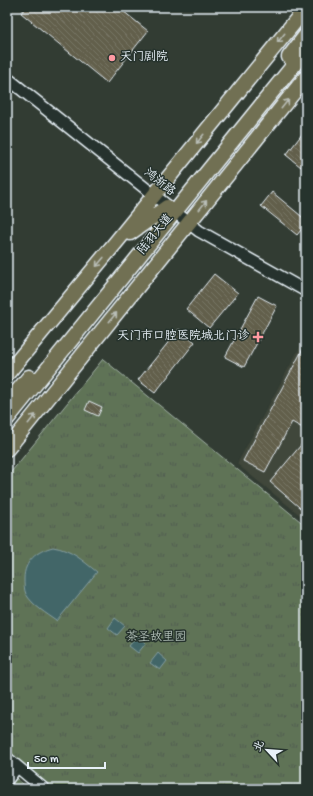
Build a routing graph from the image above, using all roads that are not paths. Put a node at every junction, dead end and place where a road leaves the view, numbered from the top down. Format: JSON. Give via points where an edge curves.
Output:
{"nodes":[{"id":1,"x":306,"y":8,"type":"edge"},
{"id":2,"x":306,"y":35,"type":"edge"},
{"id":3,"x":306,"y":50,"type":"edge"},
{"id":4,"x":306,"y":77,"type":"edge"},
{"id":5,"x":7,"y":78,"type":"edge"},
{"id":6,"x":154,"y":196,"type":"junction"},
{"id":7,"x":171,"y":210,"type":"junction"},
{"id":8,"x":189,"y":223,"type":"junction"},
{"id":9,"x":117,"y":241,"type":"junction"},
{"id":10,"x":162,"y":256,"type":"junction"},
{"id":11,"x":306,"y":291,"type":"edge"},
{"id":12,"x":7,"y":374,"type":"edge"},
{"id":13,"x":7,"y":404,"type":"edge"},
{"id":14,"x":7,"y":420,"type":"edge"},
{"id":15,"x":7,"y":449,"type":"edge"},
{"id":16,"x":7,"y":758,"type":"edge"},
{"id":17,"x":17,"y":767,"type":"junction"},
{"id":18,"x":7,"y":780,"type":"edge"},
{"id":19,"x":44,"y":789,"type":"edge"}],
"edges":[{"from":1,"to":6,"type":"main road","one_way":true},
{"from":2,"to":7,"type":"main road","name":"陆羽大道"},
{"from":3,"to":7,"type":"main road","name":"陆羽大道"},
{"from":8,"to":4,"type":"main road","one_way":true},
{"from":5,"to":6,"type":"street","name":"鸿渐路"},
{"from":6,"to":7,"type":"street","name":"鸿渐路"},
{"from":6,"to":9,"type":"main road"},
{"from":7,"to":8,"type":"street","name":"鸿渐路"},
{"from":7,"to":9,"type":"main road"},
{"from":7,"to":10,"type":"main road"},
{"from":7,"to":13,"type":"main road","name":"陆羽大道"},
{"from":7,"to":14,"type":"main road","name":"陆羽大道"},
{"from":8,"to":10,"type":"main road"},
{"from":8,"to":11,"type":"street","name":"鸿渐路","via":[[210,238]]},
{"from":9,"to":12,"type":"main road","one_way":true},
{"from":15,"to":10,"type":"main road","one_way":true},
{"from":16,"to":17,"type":"street"},
{"from":17,"to":18,"type":"street"},
{"from":17,"to":19,"type":"street"}]}
